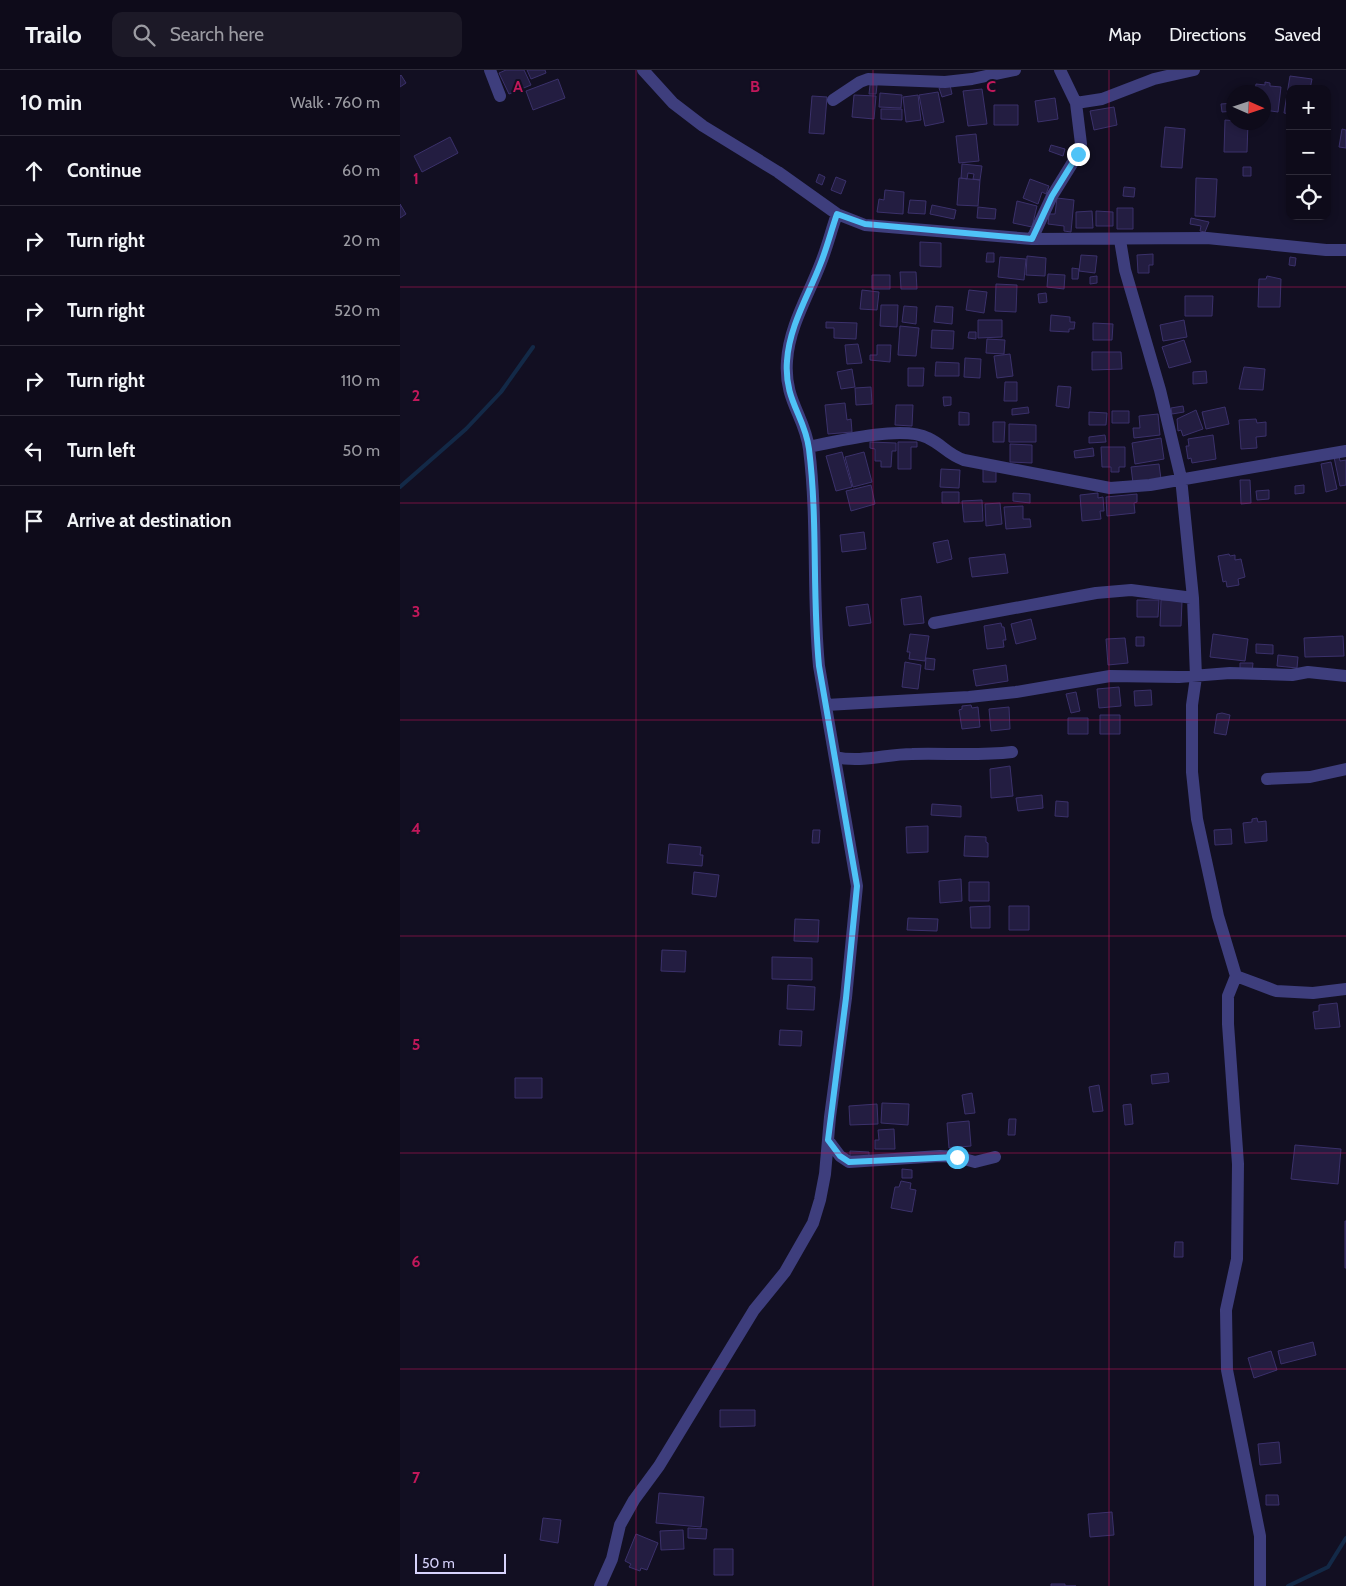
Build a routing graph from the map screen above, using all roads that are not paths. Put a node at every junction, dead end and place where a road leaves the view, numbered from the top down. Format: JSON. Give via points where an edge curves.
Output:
{"nodes":[{"id":1,"x":490,"y":70,"type":"edge"},
{"id":2,"x":643,"y":70,"type":"edge"},
{"id":3,"x":1015,"y":70,"type":"edge"},
{"id":4,"x":1060,"y":70,"type":"edge"},
{"id":5,"x":1194,"y":70,"type":"edge"},
{"id":6,"x":500,"y":96,"type":"dead end"},
{"id":7,"x":833,"y":100,"type":"dead end"},
{"id":8,"x":1076,"y":103,"type":"junction"},
{"id":9,"x":837,"y":214,"type":"junction"},
{"id":10,"x":1032,"y":239,"type":"junction"},
{"id":11,"x":1120,"y":240,"type":"junction"},
{"id":12,"x":1346,"y":250,"type":"edge"},
{"id":13,"x":809,"y":447,"type":"junction"},
{"id":14,"x":1346,"y":452,"type":"edge"},
{"id":15,"x":1181,"y":478,"type":"junction"},
{"id":16,"x":1193,"y":598,"type":"junction"},
{"id":17,"x":934,"y":623,"type":"dead end"},
{"id":18,"x":1196,"y":676,"type":"junction"},
{"id":19,"x":1346,"y":676,"type":"edge"},
{"id":20,"x":826,"y":705,"type":"junction"},
{"id":21,"x":1012,"y":752,"type":"dead end"},
{"id":22,"x":836,"y":757,"type":"junction"},
{"id":23,"x":1346,"y":769,"type":"edge"},
{"id":24,"x":1267,"y":779,"type":"dead end"},
{"id":25,"x":1236,"y":976,"type":"junction"},
{"id":26,"x":1346,"y":989,"type":"edge"},
{"id":27,"x":828,"y":1140,"type":"junction"},
{"id":28,"x":996,"y":1157,"type":"dead end"},
{"id":29,"x":600,"y":1586,"type":"edge"},
{"id":30,"x":1260,"y":1586,"type":"edge"}],
"edges":[{"from":1,"to":6,"type":"street"},
{"from":2,"to":9,"type":"street","via":[[673,103],[703,126],[778,172]]},
{"from":3,"to":7,"type":"street","via":[[945,82],[868,79]]},
{"from":4,"to":8,"type":"street"},
{"from":5,"to":8,"type":"street","via":[[1154,79],[1102,99]]},
{"from":8,"to":10,"type":"street","via":[[1081,132],[1078,154],[1052,196]]},
{"from":9,"to":10,"type":"street","via":[[865,224]]},
{"from":9,"to":13,"type":"street","via":[[821,264],[794,328],[787,361],[786,382]]},
{"from":10,"to":11,"type":"street"},
{"from":11,"to":12,"type":"street","via":[[1207,238]]},
{"from":11,"to":15,"type":"street","via":[[1125,270],[1141,320],[1146,351],[1160,390]]},
{"from":13,"to":15,"type":"street","via":[[871,435],[916,434],[928,437],[950,455],[964,460],[1110,488],[1150,485]]},
{"from":13,"to":20,"type":"street","via":[[815,531],[816,638]]},
{"from":14,"to":15,"type":"street"},
{"from":15,"to":16,"type":"street"},
{"from":16,"to":17,"type":"street","via":[[1131,590],[1096,593]]},
{"from":16,"to":18,"type":"street"},
{"from":18,"to":19,"type":"street","via":[[1308,672]]},
{"from":18,"to":20,"type":"street","via":[[1110,676],[969,697]]},
{"from":18,"to":25,"type":"street","via":[[1192,705],[1192,772],[1197,820],[1218,916]]},
{"from":20,"to":22,"type":"street"},
{"from":21,"to":22,"type":"street","via":[[911,754],[861,760]]},
{"from":22,"to":27,"type":"street","via":[[857,886]]},
{"from":23,"to":24,"type":"street","via":[[1310,777]]},
{"from":25,"to":26,"type":"street","via":[[1276,991],[1313,993]]},
{"from":25,"to":30,"type":"street","via":[[1228,996],[1238,1164],[1237,1259],[1226,1310],[1227,1370],[1260,1536]]},
{"from":27,"to":28,"type":"street","via":[[849,1162],[940,1156],[975,1162]]},
{"from":27,"to":29,"type":"street","via":[[825,1174],[813,1223],[786,1272],[754,1310],[659,1466],[634,1500],[620,1525],[612,1559]]}]}
